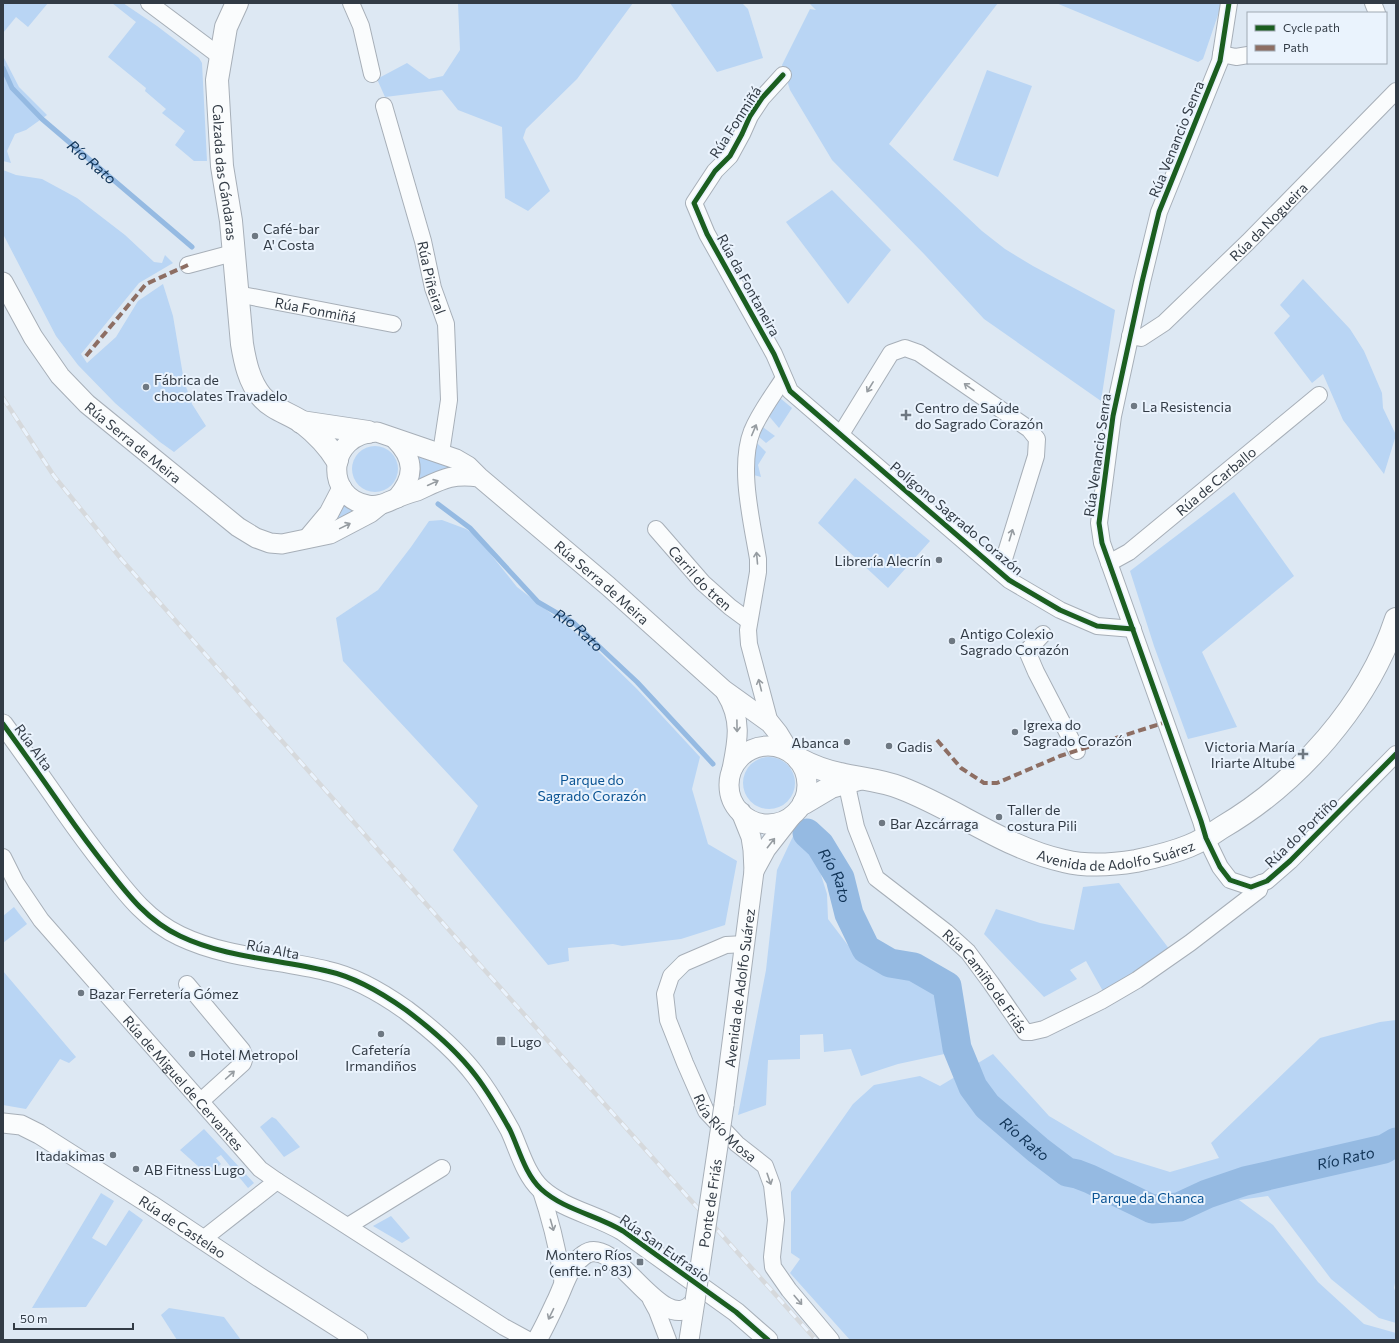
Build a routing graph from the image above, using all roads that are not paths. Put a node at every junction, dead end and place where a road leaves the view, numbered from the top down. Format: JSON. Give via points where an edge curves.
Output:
{"nodes":[{"id":1,"x":149,"y":3,"type":"edge"},
{"id":2,"x":237,"y":3,"type":"edge"},
{"id":3,"x":351,"y":3,"type":"edge"},
{"id":4,"x":1229,"y":3,"type":"edge"},
{"id":5,"x":1221,"y":54,"type":"junction"},
{"id":6,"x":1247,"y":56,"type":"edge"},
{"id":7,"x":221,"y":57,"type":"junction"},
{"id":8,"x":372,"y":74,"type":"dead end"},
{"id":9,"x":783,"y":75,"type":"dead end"},
{"id":10,"x":1396,"y":91,"type":"edge"},
{"id":11,"x":384,"y":106,"type":"dead end"},
{"id":12,"x":694,"y":203,"type":"joint"},
{"id":13,"x":234,"y":253,"type":"junction"},
{"id":14,"x":188,"y":265,"type":"dead end"},
{"id":15,"x":3,"y":282,"type":"edge"},
{"id":16,"x":237,"y":294,"type":"junction"},
{"id":17,"x":394,"y":324,"type":"dead end"},
{"id":18,"x":1130,"y":336,"type":"junction"},
{"id":19,"x":242,"y":344,"type":"joint"},
{"id":20,"x":784,"y":378,"type":"junction"},
{"id":21,"x":1319,"y":395,"type":"dead end"},
{"id":22,"x":301,"y":422,"type":"junction"},
{"id":23,"x":368,"y":432,"type":"junction"},
{"id":24,"x":841,"y":434,"type":"junction"},
{"id":25,"x":395,"y":439,"type":"junction"},
{"id":26,"x":441,"y":453,"type":"junction"},
{"id":27,"x":338,"y":460,"type":"junction"},
{"id":28,"x":478,"y":477,"type":"junction"},
{"id":29,"x":342,"y":488,"type":"junction"},
{"id":30,"x":397,"y":498,"type":"junction"},
{"id":31,"x":380,"y":505,"type":"junction"},
{"id":32,"x":656,"y":529,"type":"dead end"},
{"id":33,"x":308,"y":538,"type":"junction"},
{"id":34,"x":1109,"y":563,"type":"junction"},
{"id":35,"x":1000,"y":572,"type":"junction"},
{"id":36,"x":1396,"y":619,"type":"edge"},
{"id":37,"x":749,"y":621,"type":"junction"},
{"id":38,"x":1133,"y":629,"type":"junction"},
{"id":39,"x":1043,"y":634,"type":"dead end"},
{"id":40,"x":724,"y":690,"type":"junction"},
{"id":41,"x":770,"y":723,"type":"junction"},
{"id":42,"x":3,"y":724,"type":"edge"},
{"id":43,"x":1077,"y":750,"type":"dead end"},
{"id":44,"x":1396,"y":754,"type":"edge"},
{"id":45,"x":794,"y":755,"type":"junction"},
{"id":46,"x":732,"y":769,"type":"junction"},
{"id":47,"x":856,"y":780,"type":"junction"},
{"id":48,"x":798,"y":810,"type":"junction"},
{"id":49,"x":740,"y":812,"type":"junction"},
{"id":50,"x":1206,"y":838,"type":"junction"},
{"id":51,"x":3,"y":857,"type":"edge"},
{"id":52,"x":754,"y":871,"type":"junction"},
{"id":53,"x":1261,"y":883,"type":"junction"},
{"id":54,"x":745,"y":944,"type":"junction"},
{"id":55,"x":187,"y":984,"type":"dead end"},
{"id":56,"x":201,"y":1101,"type":"junction"},
{"id":57,"x":715,"y":1108,"type":"junction"},
{"id":58,"x":3,"y":1123,"type":"edge"},
{"id":59,"x":442,"y":1168,"type":"dead end"},
{"id":60,"x":277,"y":1181,"type":"junction"},
{"id":61,"x":540,"y":1188,"type":"junction"},
{"id":62,"x":348,"y":1226,"type":"junction"},
{"id":63,"x":203,"y":1239,"type":"junction"},
{"id":64,"x":563,"y":1286,"type":"junction"},
{"id":65,"x":651,"y":1300,"type":"junction"},
{"id":66,"x":696,"y":1301,"type":"junction"},
{"id":67,"x":358,"y":1340,"type":"edge"},
{"id":68,"x":528,"y":1340,"type":"edge"},
{"id":69,"x":537,"y":1340,"type":"edge"},
{"id":70,"x":668,"y":1340,"type":"edge"},
{"id":71,"x":689,"y":1340,"type":"edge"},
{"id":72,"x":768,"y":1340,"type":"edge"},
{"id":73,"x":831,"y":1340,"type":"edge"}],
"edges":[{"from":1,"to":7,"type":"street"},
{"from":2,"to":7,"type":"main road","name":"Calzada das Gándaras","via":[[226,27]]},
{"from":3,"to":8,"type":"street","via":[[360,26]]},
{"from":4,"to":5,"type":"street","name":"Rúa Venancio Senra"},
{"from":5,"to":6,"type":"street"},
{"from":5,"to":18,"type":"street","name":"Rúa Venancio Senra","via":[[1216,73],[1159,212]]},
{"from":7,"to":13,"type":"main road","name":"Calzada das Gándaras","via":[[217,80],[222,158]]},
{"from":9,"to":12,"type":"street","name":"Rúa Fonmiñá","via":[[758,104],[730,156],[715,172]]},
{"from":10,"to":18,"type":"street","name":"Rúa da Nogueira","via":[[1248,242],[1169,317],[1142,338]]},
{"from":11,"to":26,"type":"street","name":"Rúa Piñeiral","via":[[433,288],[446,324],[449,400]]},
{"from":12,"to":20,"type":"street","name":"Rúa da Fontaneira","via":[[707,234],[774,354]]},
{"from":13,"to":14,"type":"street"},
{"from":13,"to":16,"type":"main road","name":"Calzada das Gándaras"},
{"from":15,"to":33,"type":"street","name":"Rúa Serra de Meira","via":[[33,337],[60,376],[87,404],[238,527],[256,538],[282,544]]},
{"from":16,"to":17,"type":"street","name":"Rúa Fonmiñá"},
{"from":16,"to":19,"type":"main road","name":"Calzada das Gándaras"},
{"from":18,"to":34,"type":"street","name":"Rúa Venancio Senra","via":[[1113,416],[1099,523],[1102,544]]},
{"from":19,"to":22,"type":"main road","name":"Rúa Serra de Meira","via":[[252,381],[261,396],[273,407]]},
{"from":20,"to":24,"type":"street","name":"Rúa da Fontaneira","via":[[790,391]]},
{"from":37,"to":20,"type":"street","one_way":true,"via":[[758,572],[745,472],[749,443],[763,410]]},
{"from":21,"to":34,"type":"street","name":"Rúa de Carballo","via":[[1129,552]]},
{"from":22,"to":23,"type":"main road","name":"Rúa Serra de Meira"},
{"from":22,"to":27,"type":"main road","name":"Rúa Serra de Meira","via":[[326,444]]},
{"from":23,"to":25,"type":"street","name":"Rúa Serra de Meira","via":[[377,432]]},
{"from":23,"to":27,"type":"street","via":[[348,442]]},
{"from":24,"to":35,"type":"street","name":"Polígono Sagrado Corazón"},
{"from":35,"to":24,"type":"street","name":"Polígono Sagrado Corazón","one_way":true,"via":[[1036,456],[1037,439],[1029,429],[919,353],[905,348],[891,354]]},
{"from":25,"to":26,"type":"street","name":"Rúa Serra de Meira"},
{"from":25,"to":30,"type":"street","name":"Rúa Serra de Meira","via":[[404,447],[411,469],[405,489]]},
{"from":26,"to":28,"type":"street","name":"Rúa Serra de Meira","via":[[468,466]]},
{"from":27,"to":29,"type":"street","via":[[337,475]]},
{"from":30,"to":28,"type":"street","name":"Rúa Serra de Meira","one_way":true,"via":[[443,479],[466,475]]},
{"from":28,"to":40,"type":"street","name":"Rúa Serra de Meira","via":[[608,586]]},
{"from":29,"to":31,"type":"street","name":"Rúa Serra de Meira","via":[[349,497],[358,502],[369,506]]},
{"from":29,"to":33,"type":"street","via":[[329,513]]},
{"from":30,"to":31,"type":"street","name":"Rúa Serra de Meira"},
{"from":33,"to":31,"type":"street","name":"Rúa Serra de Meira","one_way":true,"via":[[330,534]]},
{"from":32,"to":37,"type":"street","name":"Carril do tren","via":[[703,583]]},
{"from":34,"to":38,"type":"street","name":"Rúa Venancio Senra"},
{"from":35,"to":38,"type":"street","name":"Polígono Sagrado Corazón","via":[[1060,610],[1097,626]]},
{"from":36,"to":50,"type":"main road","name":"Avenida de Adolfo Suárez","via":[[1390,638],[1374,670],[1328,737],[1280,787]]},
{"from":41,"to":37,"type":"street","one_way":true,"via":[[749,644]]},
{"from":38,"to":50,"type":"street","name":"Rúa Venancio Senra"},
{"from":39,"to":43,"type":"street","via":[[1027,651]]},
{"from":40,"to":41,"type":"street","name":"Rúa Serra de Meira"},
{"from":40,"to":46,"type":"street","name":"Rúa Serra de Meira","one_way":true,"via":[[733,704],[737,717],[737,740]]},
{"from":41,"to":45,"type":"street","name":"Rúa Serra de Meira"},
{"from":42,"to":61,"type":"street","name":"Rúa Alta","via":[[85,840],[142,910],[171,931],[195,942],[266,961],[328,971],[352,979],[386,996],[435,1035],[476,1076],[509,1129],[531,1176]]},
{"from":44,"to":53,"type":"street","name":"Rúa do Portiño","via":[[1290,861],[1267,881]]},
{"from":45,"to":46,"type":"street","via":[[779,747],[757,747],[739,757]]},
{"from":45,"to":47,"type":"main road","name":"Avenida de Adolfo Suárez","via":[[822,769]]},
{"from":45,"to":48,"type":"street","via":[[805,769],[808,780],[807,792]]},
{"from":46,"to":49,"type":"street","via":[[730,792]]},
{"from":47,"to":48,"type":"main road","name":"Avenida de Adolfo Suárez","via":[[820,792]]},
{"from":47,"to":50,"type":"main road","name":"Avenida de Adolfo Suárez","via":[[878,781],[900,788],[1034,853],[1064,861],[1096,865],[1125,863],[1175,852]]},
{"from":47,"to":53,"type":"street","name":"Rúa Camiño de Friás","via":[[848,795],[856,827],[876,878],[968,952],[1025,1032],[1044,1029],[1137,980],[1259,890]]},
{"from":48,"to":49,"type":"street","via":[[782,822],[771,824],[760,823]]},
{"from":52,"to":48,"type":"street","name":"Avenida de Adolfo Suárez","one_way":true,"via":[[766,849]]},
{"from":49,"to":52,"type":"street","name":"Avenida de Adolfo Suárez","via":[[751,837]]},
{"from":50,"to":53,"type":"street","name":"Rúa do Portiño","via":[[1220,867],[1230,880],[1251,887]]},
{"from":51,"to":56,"type":"street","name":"Rúa de Miguel de Cervantes","via":[[16,883],[41,920]]},
{"from":52,"to":54,"type":"street","name":"Avenida de Adolfo Suárez"},
{"from":54,"to":57,"type":"street","name":"Avenida de Adolfo Suárez"},
{"from":54,"to":57,"type":"street","name":"Rúa Río Mosa","via":[[726,945],[684,963],[671,976],[665,994],[668,1020],[685,1063]]},
{"from":56,"to":55,"type":"street","one_way":true,"via":[[243,1063],[245,1057],[242,1050]]},
{"from":56,"to":60,"type":"street","name":"Rúa de Miguel de Cervantes","via":[[260,1168]]},
{"from":57,"to":66,"type":"street","name":"Ponte de Friás","bridge":true},
{"from":57,"to":73,"type":"street","name":"Rúa Río Mosa","one_way":true,"via":[[737,1144],[765,1166],[772,1185],[776,1220],[773,1267]]},
{"from":58,"to":63,"type":"street","name":"Rúa de Castelao","via":[[21,1125],[39,1134]]},
{"from":59,"to":62,"type":"street"},
{"from":60,"to":62,"type":"street","name":"Rúa de Miguel de Cervantes"},
{"from":60,"to":63,"type":"street"},
{"from":61,"to":64,"type":"street","one_way":true,"via":[[559,1253]]},
{"from":61,"to":72,"type":"street","name":"Rúa San Eufrasio","via":[[561,1202],[623,1231],[736,1312]]},
{"from":62,"to":68,"type":"street","name":"Rúa de Miguel de Cervantes"},
{"from":63,"to":67,"type":"street","name":"Rúa de Castelao"},
{"from":64,"to":65,"type":"street","via":[[577,1261],[588,1252],[594,1251],[606,1256]]},
{"from":64,"to":69,"type":"street","one_way":true},
{"from":65,"to":66,"type":"street","via":[[666,1310],[678,1313],[687,1310]]},
{"from":65,"to":70,"type":"street"},
{"from":66,"to":71,"type":"street","name":"Ponte de Friás"}]}
